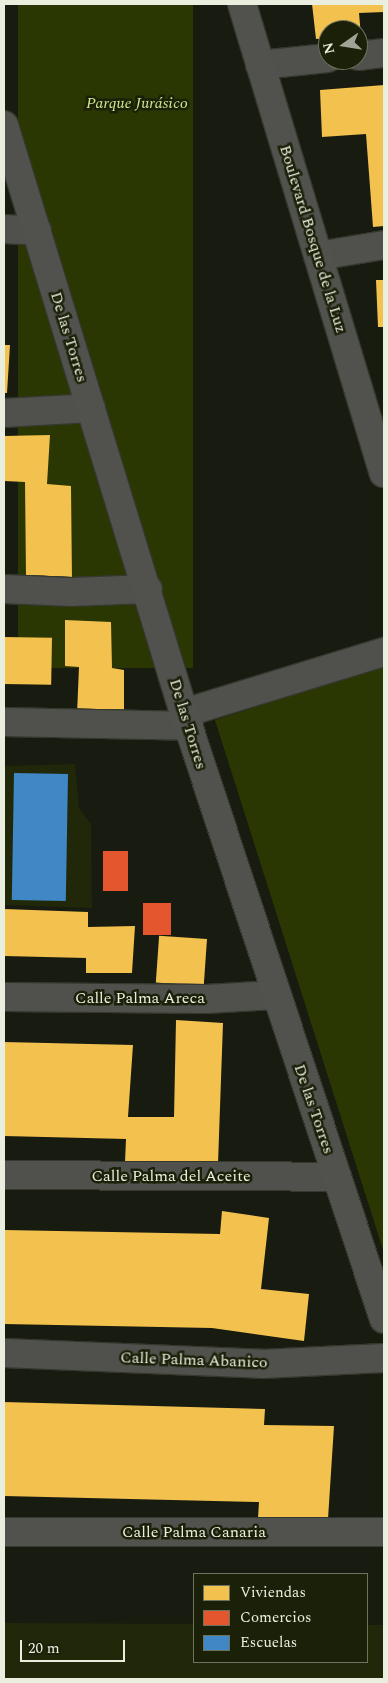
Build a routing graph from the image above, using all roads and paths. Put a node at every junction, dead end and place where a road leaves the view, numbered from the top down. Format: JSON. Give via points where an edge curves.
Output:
{"nodes":[{"id":1,"x":242,"y":4,"type":"edge"},
{"id":2,"x":384,"y":53,"type":"edge"},
{"id":3,"x":368,"y":55,"type":"edge"},
{"id":4,"x":318,"y":59,"type":"edge"},
{"id":5,"x":260,"y":65,"type":"junction"},
{"id":6,"x":4,"y":125,"type":"edge"},
{"id":7,"x":4,"y":229,"type":"edge"},
{"id":8,"x":37,"y":231,"type":"junction"},
{"id":9,"x":384,"y":245,"type":"edge"},
{"id":10,"x":318,"y":256,"type":"junction"},
{"id":11,"x":91,"y":408,"type":"junction"},
{"id":12,"x":4,"y":413,"type":"edge"},
{"id":13,"x":378,"y":433,"type":"edge"},
{"id":14,"x":384,"y":473,"type":"edge"},
{"id":15,"x":4,"y":589,"type":"edge"},
{"id":16,"x":148,"y":589,"type":"junction"},
{"id":17,"x":384,"y":652,"type":"edge"},
{"id":18,"x":187,"y":720,"type":"junction"},
{"id":19,"x":4,"y":722,"type":"edge"},
{"id":20,"x":275,"y":995,"type":"junction"},
{"id":21,"x":4,"y":997,"type":"edge"},
{"id":22,"x":4,"y":1175,"type":"edge"},
{"id":23,"x":337,"y":1177,"type":"junction"},
{"id":24,"x":384,"y":1319,"type":"edge"},
{"id":25,"x":4,"y":1353,"type":"edge"},
{"id":26,"x":384,"y":1358,"type":"edge"},
{"id":27,"x":4,"y":1532,"type":"edge"},
{"id":28,"x":384,"y":1532,"type":"edge"}],
"edges":[{"from":1,"to":5,"type":"main road","name":"Boulevard Bosque de la Luz"},
{"from":2,"to":3,"type":"street"},
{"from":4,"to":5,"type":"street"},
{"from":5,"to":10,"type":"main road","name":"Boulevard Bosque de la Luz"},
{"from":6,"to":8,"type":"main road","name":"De las Torres"},
{"from":7,"to":8,"type":"street"},
{"from":8,"to":11,"type":"main road","name":"De las Torres"},
{"from":9,"to":10,"type":"street"},
{"from":10,"to":13,"type":"main road","name":"Boulevard Bosque de la Luz"},
{"from":11,"to":12,"type":"street"},
{"from":11,"to":16,"type":"main road","name":"De las Torres"},
{"from":13,"to":14,"type":"main road","name":"Boulevard Bosque de la Luz"},
{"from":15,"to":16,"type":"street","via":[[71,592]]},
{"from":16,"to":18,"type":"main road","name":"De las Torres"},
{"from":17,"to":18,"type":"street"},
{"from":18,"to":19,"type":"street"},
{"from":18,"to":20,"type":"main road","name":"De las Torres"},
{"from":20,"to":21,"type":"street","name":"Calle Palma Areca","via":[[206,999]]},
{"from":20,"to":23,"type":"main road","name":"De las Torres"},
{"from":22,"to":23,"type":"street","name":"Calle Palma del Aceite"},
{"from":23,"to":24,"type":"main road","name":"De las Torres"},
{"from":25,"to":26,"type":"street","name":"Calle Palma Abanico","via":[[262,1364]]},
{"from":27,"to":28,"type":"main road","name":"Calle Palma Canaria"}]}
